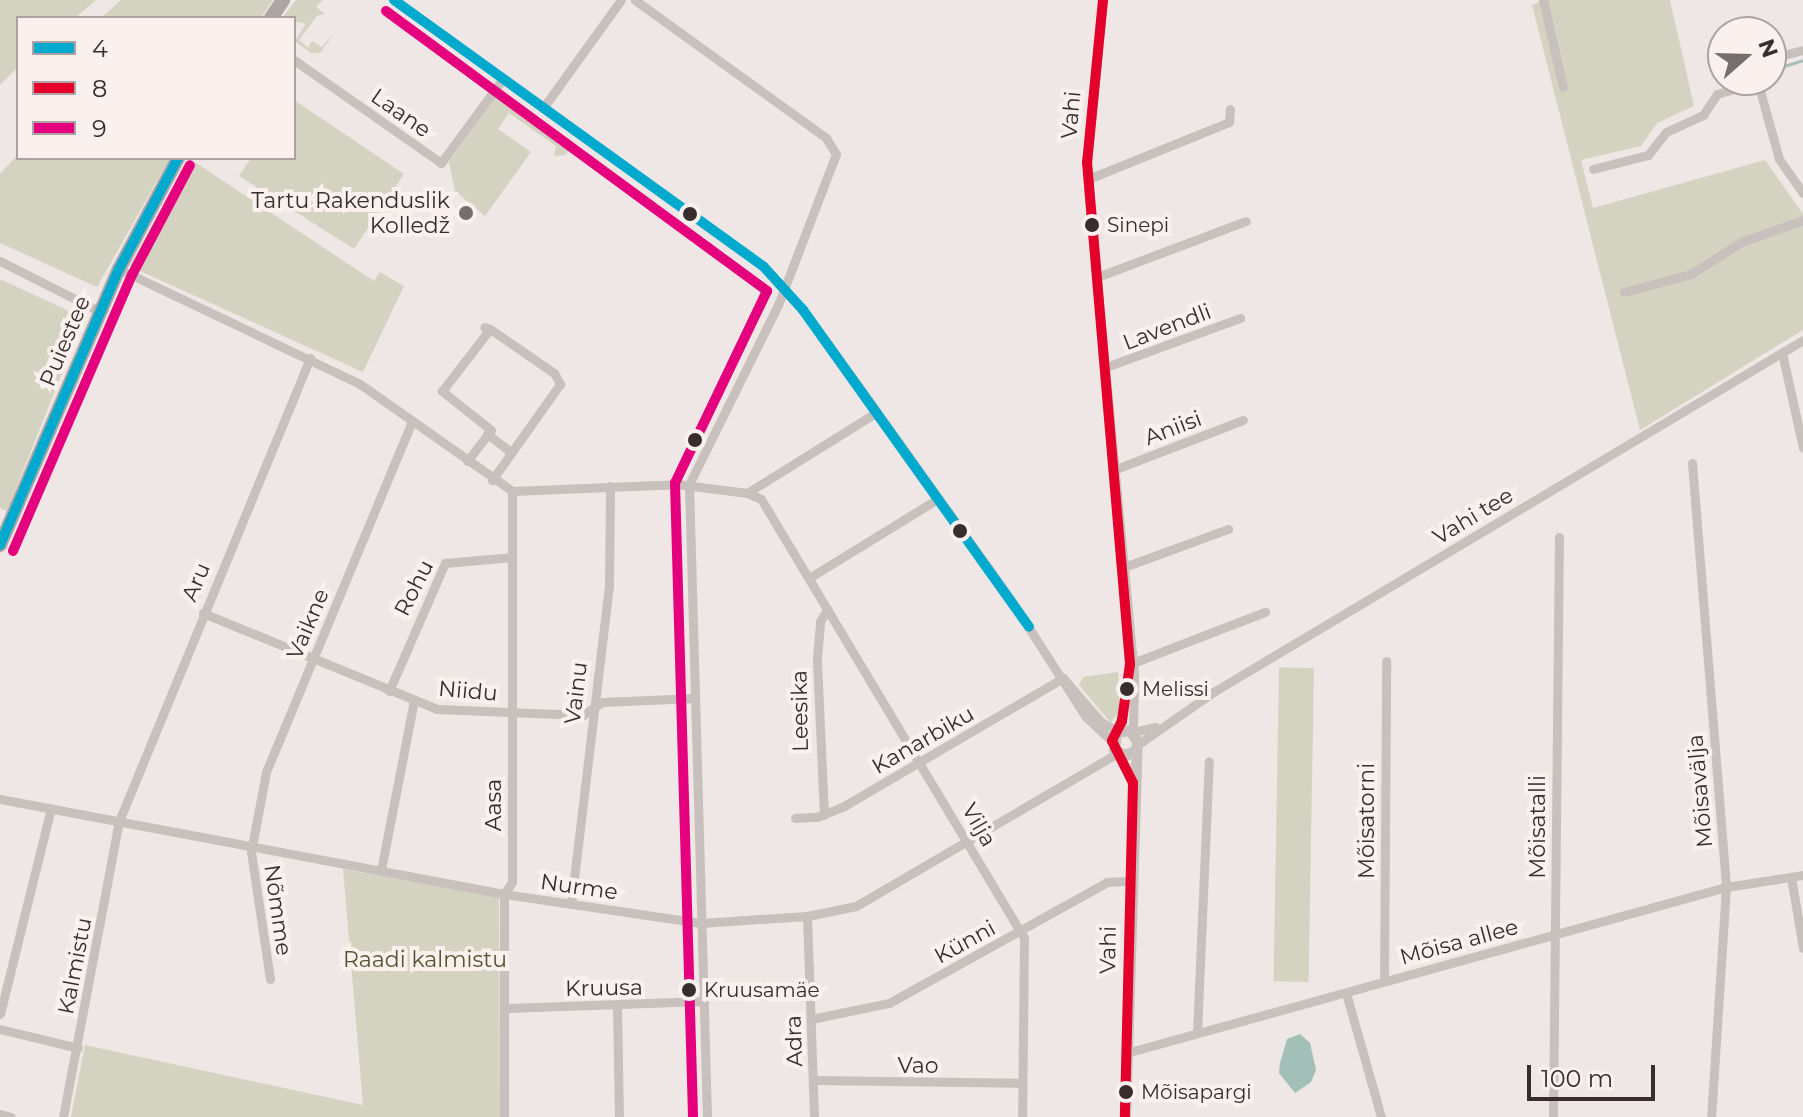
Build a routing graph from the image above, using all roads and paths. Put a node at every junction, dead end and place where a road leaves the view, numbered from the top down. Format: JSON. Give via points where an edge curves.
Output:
{"nodes":[{"id":1,"x":394,"y":0,"type":"edge"},
{"id":2,"x":621,"y":0,"type":"edge"},
{"id":3,"x":635,"y":0,"type":"edge"},
{"id":4,"x":1103,"y":0,"type":"edge"},
{"id":5,"x":1543,"y":0,"type":"edge"},
{"id":6,"x":296,"y":61,"type":"edge"},
{"id":7,"x":502,"y":80,"type":"junction"},
{"id":8,"x":1563,"y":87,"type":"dead end"},
{"id":9,"x":1716,"y":96,"type":"edge"},
{"id":10,"x":1761,"y":96,"type":"edge"},
{"id":11,"x":543,"y":108,"type":"junction"},
{"id":12,"x":1230,"y":109,"type":"dead end"},
{"id":13,"x":177,"y":160,"type":"edge"},
{"id":14,"x":1593,"y":169,"type":"dead end"},
{"id":15,"x":1088,"y":179,"type":"junction"},
{"id":16,"x":1803,"y":192,"type":"edge"},
{"id":17,"x":1803,"y":220,"type":"edge"},
{"id":18,"x":1246,"y":221,"type":"dead end"},
{"id":19,"x":0,"y":261,"type":"edge"},
{"id":20,"x":119,"y":269,"type":"junction"},
{"id":21,"x":1097,"y":277,"type":"junction"},
{"id":22,"x":784,"y":289,"type":"junction"},
{"id":23,"x":1624,"y":292,"type":"dead end"},
{"id":24,"x":101,"y":312,"type":"junction"},
{"id":25,"x":1240,"y":318,"type":"dead end"},
{"id":26,"x":1803,"y":340,"type":"edge"},
{"id":27,"x":1782,"y":353,"type":"junction"},
{"id":28,"x":310,"y":358,"type":"junction"},
{"id":29,"x":1106,"y":367,"type":"junction"},
{"id":30,"x":877,"y":412,"type":"junction"},
{"id":31,"x":1243,"y":420,"type":"dead end"},
{"id":32,"x":412,"y":421,"type":"junction"},
{"id":33,"x":487,"y":434,"type":"junction"},
{"id":34,"x":1803,"y":448,"type":"edge"},
{"id":35,"x":512,"y":453,"type":"junction"},
{"id":36,"x":467,"y":461,"type":"junction"},
{"id":37,"x":1692,"y":463,"type":"dead end"},
{"id":38,"x":1116,"y":469,"type":"junction"},
{"id":39,"x":492,"y":480,"type":"junction"},
{"id":40,"x":610,"y":486,"type":"junction"},
{"id":41,"x":689,"y":486,"type":"junction"},
{"id":42,"x":512,"y":491,"type":"junction"},
{"id":43,"x":747,"y":493,"type":"junction"},
{"id":44,"x":936,"y":500,"type":"junction"},
{"id":45,"x":1228,"y":529,"type":"dead end"},
{"id":46,"x":1559,"y":537,"type":"dead end"},
{"id":47,"x":0,"y":545,"type":"edge"},
{"id":48,"x":512,"y":557,"type":"junction"},
{"id":49,"x":1124,"y":567,"type":"junction"},
{"id":50,"x":809,"y":578,"type":"junction"},
{"id":51,"x":828,"y":609,"type":"junction"},
{"id":52,"x":1265,"y":612,"type":"dead end"},
{"id":53,"x":203,"y":613,"type":"junction"},
{"id":54,"x":313,"y":659,"type":"junction"},
{"id":55,"x":1386,"y":661,"type":"dead end"},
{"id":56,"x":1130,"y":664,"type":"junction"},
{"id":57,"x":1063,"y":678,"type":"junction"},
{"id":58,"x":389,"y":691,"type":"junction"},
{"id":59,"x":695,"y":698,"type":"junction"},
{"id":60,"x":414,"y":701,"type":"junction"},
{"id":61,"x":593,"y":707,"type":"junction"},
{"id":62,"x":512,"y":712,"type":"junction"},
{"id":63,"x":1162,"y":725,"type":"junction"},
{"id":64,"x":1133,"y":732,"type":"junction"},
{"id":65,"x":1117,"y":745,"type":"junction"},
{"id":66,"x":1135,"y":748,"type":"junction"},
{"id":67,"x":1209,"y":761,"type":"dead end"},
{"id":68,"x":922,"y":762,"type":"junction"},
{"id":69,"x":1133,"y":783,"type":"junction"},
{"id":70,"x":0,"y":799,"type":"edge"},
{"id":71,"x":51,"y":808,"type":"junction"},
{"id":72,"x":824,"y":815,"type":"junction"},
{"id":73,"x":795,"y":818,"type":"dead end"},
{"id":74,"x":119,"y":821,"type":"junction"},
{"id":75,"x":968,"y":841,"type":"junction"},
{"id":76,"x":252,"y":846,"type":"junction"},
{"id":77,"x":381,"y":870,"type":"junction"},
{"id":78,"x":1803,"y":875,"type":"edge"},
{"id":79,"x":1791,"y":877,"type":"junction"},
{"id":80,"x":1129,"y":881,"type":"junction"},
{"id":81,"x":1726,"y":887,"type":"junction"},
{"id":82,"x":504,"y":894,"type":"junction"},
{"id":83,"x":571,"y":904,"type":"junction"},
{"id":84,"x":807,"y":916,"type":"junction"},
{"id":85,"x":701,"y":923,"type":"junction"},
{"id":86,"x":1020,"y":932,"type":"junction"},
{"id":87,"x":1555,"y":934,"type":"junction"},
{"id":88,"x":1803,"y":948,"type":"edge"},
{"id":89,"x":270,"y":979,"type":"dead end"},
{"id":90,"x":1384,"y":981,"type":"junction"},
{"id":91,"x":1346,"y":993,"type":"junction"},
{"id":92,"x":704,"y":1001,"type":"junction"},
{"id":93,"x":617,"y":1005,"type":"junction"},
{"id":94,"x":504,"y":1008,"type":"junction"},
{"id":95,"x":0,"y":1014,"type":"edge"},
{"id":96,"x":811,"y":1019,"type":"junction"},
{"id":97,"x":0,"y":1029,"type":"edge"},
{"id":98,"x":1197,"y":1033,"type":"junction"},
{"id":99,"x":78,"y":1048,"type":"junction"},
{"id":100,"x":1126,"y":1053,"type":"junction"},
{"id":101,"x":813,"y":1080,"type":"junction"},
{"id":102,"x":1022,"y":1083,"type":"junction"},
{"id":103,"x":0,"y":1114,"type":"edge"},
{"id":104,"x":11,"y":1117,"type":"edge"},
{"id":105,"x":63,"y":1117,"type":"edge"},
{"id":106,"x":504,"y":1117,"type":"edge"},
{"id":107,"x":619,"y":1117,"type":"edge"},
{"id":108,"x":707,"y":1117,"type":"edge"},
{"id":109,"x":814,"y":1117,"type":"edge"},
{"id":110,"x":1022,"y":1117,"type":"edge"},
{"id":111,"x":1125,"y":1117,"type":"edge"},
{"id":112,"x":1381,"y":1117,"type":"edge"},
{"id":113,"x":1553,"y":1117,"type":"edge"},
{"id":114,"x":1711,"y":1117,"type":"edge"}],
"edges":[{"from":1,"to":7,"type":"street"},
{"from":2,"to":11,"type":"street"},
{"from":3,"to":22,"type":"street","via":[[833,147],[835,163]]},
{"from":4,"to":15,"type":"street","name":"Vahi"},
{"from":5,"to":8,"type":"street"},
{"from":6,"to":7,"type":"street","name":"Laane","via":[[441,163]]},
{"from":7,"to":11,"type":"street"},
{"from":9,"to":14,"type":"street","via":[[1703,115],[1666,132],[1648,155]]},
{"from":10,"to":16,"type":"street","via":[[1779,159]]},
{"from":11,"to":22,"type":"street","via":[[764,267]]},
{"from":12,"to":15,"type":"street","via":[[1229,122]]},
{"from":13,"to":20,"type":"highway","name":"Puiestee"},
{"from":15,"to":21,"type":"street","name":"Vahi"},
{"from":17,"to":23,"type":"street","via":[[1741,242],[1691,274]]},
{"from":18,"to":21,"type":"street"},
{"from":19,"to":24,"type":"street"},
{"from":20,"to":24,"type":"highway","name":"Puiestee"},
{"from":20,"to":28,"type":"street"},
{"from":21,"to":29,"type":"street","name":"Vahi"},
{"from":22,"to":30,"type":"street"},
{"from":22,"to":41,"type":"street"},
{"from":24,"to":47,"type":"highway","name":"Puiestee"},
{"from":25,"to":29,"type":"street","name":"Lavendli"},
{"from":26,"to":27,"type":"street","name":"Vahi tee"},
{"from":27,"to":34,"type":"street"},
{"from":27,"to":63,"type":"street","name":"Vahi tee"},
{"from":28,"to":32,"type":"street","via":[[360,384]]},
{"from":28,"to":53,"type":"street","name":"Aru"},
{"from":29,"to":38,"type":"street","name":"Vahi"},
{"from":30,"to":43,"type":"street"},
{"from":30,"to":44,"type":"street"},
{"from":31,"to":38,"type":"street","name":"Aniisi"},
{"from":32,"to":36,"type":"street"},
{"from":32,"to":54,"type":"street","name":"Vaikne"},
{"from":33,"to":35,"type":"street"},
{"from":33,"to":35,"type":"street","via":[[491,430],[442,391],[487,328],[559,380],[556,395]]},
{"from":33,"to":36,"type":"street"},
{"from":35,"to":39,"type":"street"},
{"from":36,"to":39,"type":"street"},
{"from":37,"to":81,"type":"street","name":"Mõisavälja"},
{"from":38,"to":49,"type":"street","name":"Vahi"},
{"from":39,"to":42,"type":"street"},
{"from":40,"to":41,"type":"street"},
{"from":40,"to":42,"type":"street"},
{"from":40,"to":61,"type":"street","name":"Vainu","via":[[609,585]]},
{"from":41,"to":43,"type":"street"},
{"from":41,"to":59,"type":"street"},
{"from":42,"to":48,"type":"street","name":"Aasa"},
{"from":43,"to":50,"type":"street","name":"Vilja","via":[[761,499]]},
{"from":44,"to":50,"type":"street"},
{"from":44,"to":57,"type":"street"},
{"from":45,"to":49,"type":"street"},
{"from":46,"to":87,"type":"street","name":"Mõisatalli"},
{"from":48,"to":58,"type":"street","name":"Rohu","via":[[445,563]]},
{"from":48,"to":62,"type":"street","name":"Aasa"},
{"from":49,"to":56,"type":"street","name":"Vahi"},
{"from":50,"to":51,"type":"street","name":"Vilja"},
{"from":51,"to":68,"type":"street","name":"Vilja"},
{"from":51,"to":72,"type":"street","name":"Leesika","via":[[820,621],[817,658]]},
{"from":52,"to":56,"type":"street"},
{"from":53,"to":54,"type":"street","name":"Niidu"},
{"from":53,"to":74,"type":"street","name":"Aru"},
{"from":54,"to":58,"type":"street","name":"Niidu"},
{"from":54,"to":76,"type":"street","name":"Vaikne","via":[[266,772]]},
{"from":55,"to":90,"type":"street","name":"Mõisatorni"},
{"from":56,"to":64,"type":"street","name":"Vahi"},
{"from":56,"to":65,"type":"street","name":"Vahi"},
{"from":57,"to":65,"type":"street","via":[[1086,717]]},
{"from":57,"to":68,"type":"street","name":"Kanarbiku"},
{"from":58,"to":60,"type":"street","name":"Niidu"},
{"from":59,"to":61,"type":"street","name":"Niidu","via":[[602,702]]},
{"from":59,"to":85,"type":"street"},
{"from":60,"to":62,"type":"street","name":"Niidu","via":[[437,709]]},
{"from":60,"to":77,"type":"street"},
{"from":61,"to":62,"type":"street","name":"Niidu","via":[[583,715]]},
{"from":61,"to":83,"type":"street","name":"Vainu"},
{"from":62,"to":82,"type":"street","name":"Aasa","via":[[512,882]]},
{"from":63,"to":64,"type":"street","name":"Vahi tee"},
{"from":63,"to":66,"type":"street","name":"Vahi tee"},
{"from":64,"to":65,"type":"street"},
{"from":64,"to":66,"type":"street","name":"Vahi"},
{"from":65,"to":66,"type":"street"},
{"from":65,"to":69,"type":"street","name":"Vahi"},
{"from":65,"to":75,"type":"street","name":"Nurme"},
{"from":66,"to":69,"type":"street","name":"Vahi"},
{"from":67,"to":98,"type":"street"},
{"from":68,"to":72,"type":"street","name":"Kanarbiku"},
{"from":68,"to":75,"type":"street","name":"Vilja"},
{"from":69,"to":80,"type":"street","name":"Vahi"},
{"from":70,"to":71,"type":"street","name":"Nurme"},
{"from":71,"to":74,"type":"street","name":"Nurme"},
{"from":71,"to":95,"type":"street"},
{"from":72,"to":73,"type":"street","name":"Kanarbiku"},
{"from":74,"to":76,"type":"street","name":"Nurme"},
{"from":74,"to":99,"type":"street","name":"Kalmistu"},
{"from":75,"to":84,"type":"street","name":"Nurme","via":[[856,906]]},
{"from":75,"to":86,"type":"street","name":"Vilja"},
{"from":76,"to":77,"type":"street","name":"Nurme"},
{"from":76,"to":89,"type":"street","name":"Nõmme"},
{"from":77,"to":82,"type":"street","name":"Nurme"},
{"from":78,"to":79,"type":"street","name":"Mõisa allee"},
{"from":79,"to":81,"type":"street","name":"Mõisa allee"},
{"from":79,"to":88,"type":"street"},
{"from":80,"to":86,"type":"street","name":"Künni","via":[[1107,882]]},
{"from":80,"to":100,"type":"street","name":"Vahi"},
{"from":81,"to":87,"type":"street","name":"Mõisa allee"},
{"from":81,"to":114,"type":"street","name":"Mõisavälja"},
{"from":82,"to":83,"type":"street","name":"Nurme"},
{"from":82,"to":94,"type":"street","name":"Aasa"},
{"from":83,"to":85,"type":"street","name":"Nurme"},
{"from":84,"to":85,"type":"street","name":"Nurme"},
{"from":84,"to":96,"type":"street","name":"Adra"},
{"from":85,"to":92,"type":"street"},
{"from":86,"to":96,"type":"street","name":"Künni","via":[[889,1003]]},
{"from":86,"to":102,"type":"street","name":"Vilja","via":[[1025,961]]},
{"from":87,"to":90,"type":"street","name":"Mõisa allee"},
{"from":87,"to":113,"type":"street","name":"Mõisatalli"},
{"from":90,"to":91,"type":"street","name":"Mõisa allee"},
{"from":91,"to":98,"type":"street","name":"Mõisa allee"},
{"from":91,"to":112,"type":"street"},
{"from":92,"to":93,"type":"street","name":"Kruusa"},
{"from":92,"to":108,"type":"street"},
{"from":93,"to":94,"type":"street","name":"Kruusa"},
{"from":93,"to":107,"type":"street"},
{"from":94,"to":106,"type":"street","name":"Aasa"},
{"from":96,"to":101,"type":"street","name":"Adra"},
{"from":97,"to":99,"type":"street"},
{"from":98,"to":100,"type":"street","name":"Mõisa allee"},
{"from":99,"to":105,"type":"street","name":"Kalmistu"},
{"from":100,"to":111,"type":"street","name":"Vahi"},
{"from":101,"to":102,"type":"street","name":"Vao"},
{"from":101,"to":109,"type":"street","name":"Adra"},
{"from":102,"to":110,"type":"street","name":"Vilja"},
{"from":103,"to":104,"type":"street"}]}
